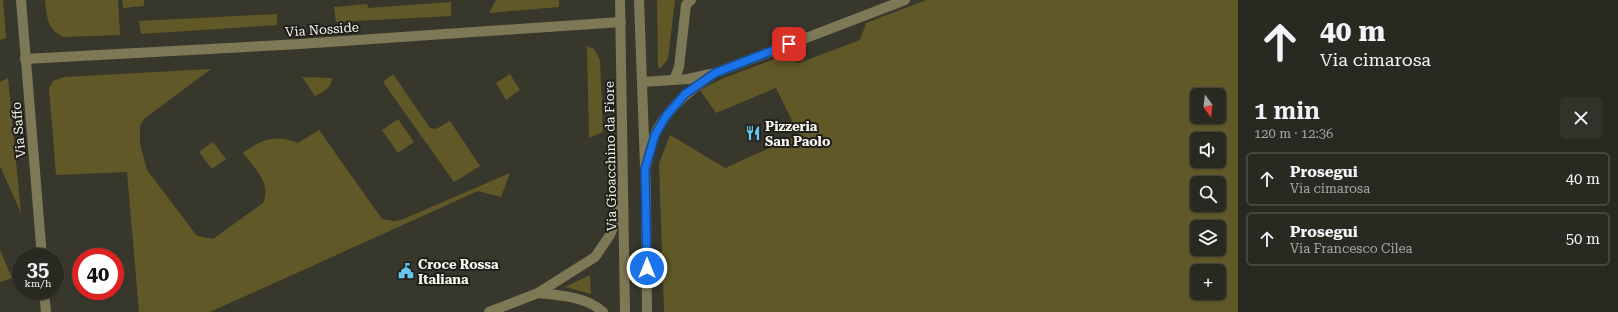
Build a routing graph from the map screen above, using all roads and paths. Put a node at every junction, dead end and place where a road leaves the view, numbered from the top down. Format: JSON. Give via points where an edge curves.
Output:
{"nodes":[{"id":1,"x":21,"y":0,"type":"edge"},
{"id":2,"x":620,"y":0,"type":"edge"},
{"id":3,"x":639,"y":0,"type":"edge"},
{"id":4,"x":691,"y":0,"type":"edge"},
{"id":5,"x":905,"y":0,"type":"edge"},
{"id":6,"x":893,"y":2,"type":"edge"},
{"id":7,"x":621,"y":22,"type":"junction"},
{"id":8,"x":25,"y":59,"type":"junction"},
{"id":9,"x":715,"y":73,"type":"junction"},
{"id":10,"x":674,"y":80,"type":"junction"},
{"id":11,"x":642,"y":82,"type":"junction"},
{"id":12,"x":645,"y":169,"type":"junction"},
{"id":13,"x":622,"y":172,"type":"junction"},
{"id":14,"x":41,"y":248,"type":"edge"},
{"id":15,"x":538,"y":294,"type":"junction"},
{"id":16,"x":45,"y":300,"type":"edge"},
{"id":17,"x":46,"y":312,"type":"edge"},
{"id":18,"x":489,"y":312,"type":"edge"},
{"id":19,"x":603,"y":312,"type":"edge"},
{"id":20,"x":625,"y":312,"type":"edge"},
{"id":21,"x":647,"y":312,"type":"edge"}],
"edges":[{"from":1,"to":8,"type":"street","name":"Via Saffo"},
{"from":2,"to":7,"type":"street","name":"Via Gioacchino da Fiore"},
{"from":3,"to":11,"type":"street"},
{"from":4,"to":10,"type":"street","via":[[686,6],[679,67]]},
{"from":5,"to":6,"type":"street"},
{"from":6,"to":9,"type":"street"},
{"from":7,"to":8,"type":"street","name":"Via Nosside"},
{"from":7,"to":13,"type":"street","name":"Via Gioacchino da Fiore"},
{"from":8,"to":14,"type":"street","name":"Via Saffo"},
{"from":9,"to":10,"type":"street"},
{"from":9,"to":12,"type":"street","via":[[685,94],[666,116],[655,135]]},
{"from":10,"to":11,"type":"street"},
{"from":11,"to":12,"type":"street"},
{"from":12,"to":21,"type":"street"},
{"from":13,"to":15,"type":"street","via":[[617,217],[610,236],[595,257]]},
{"from":13,"to":20,"type":"street","name":"Via Gioacchino da Fiore"},
{"from":15,"to":18,"type":"street"},
{"from":15,"to":19,"type":"street","via":[[560,295],[595,305]]},
{"from":16,"to":17,"type":"street"}]}
